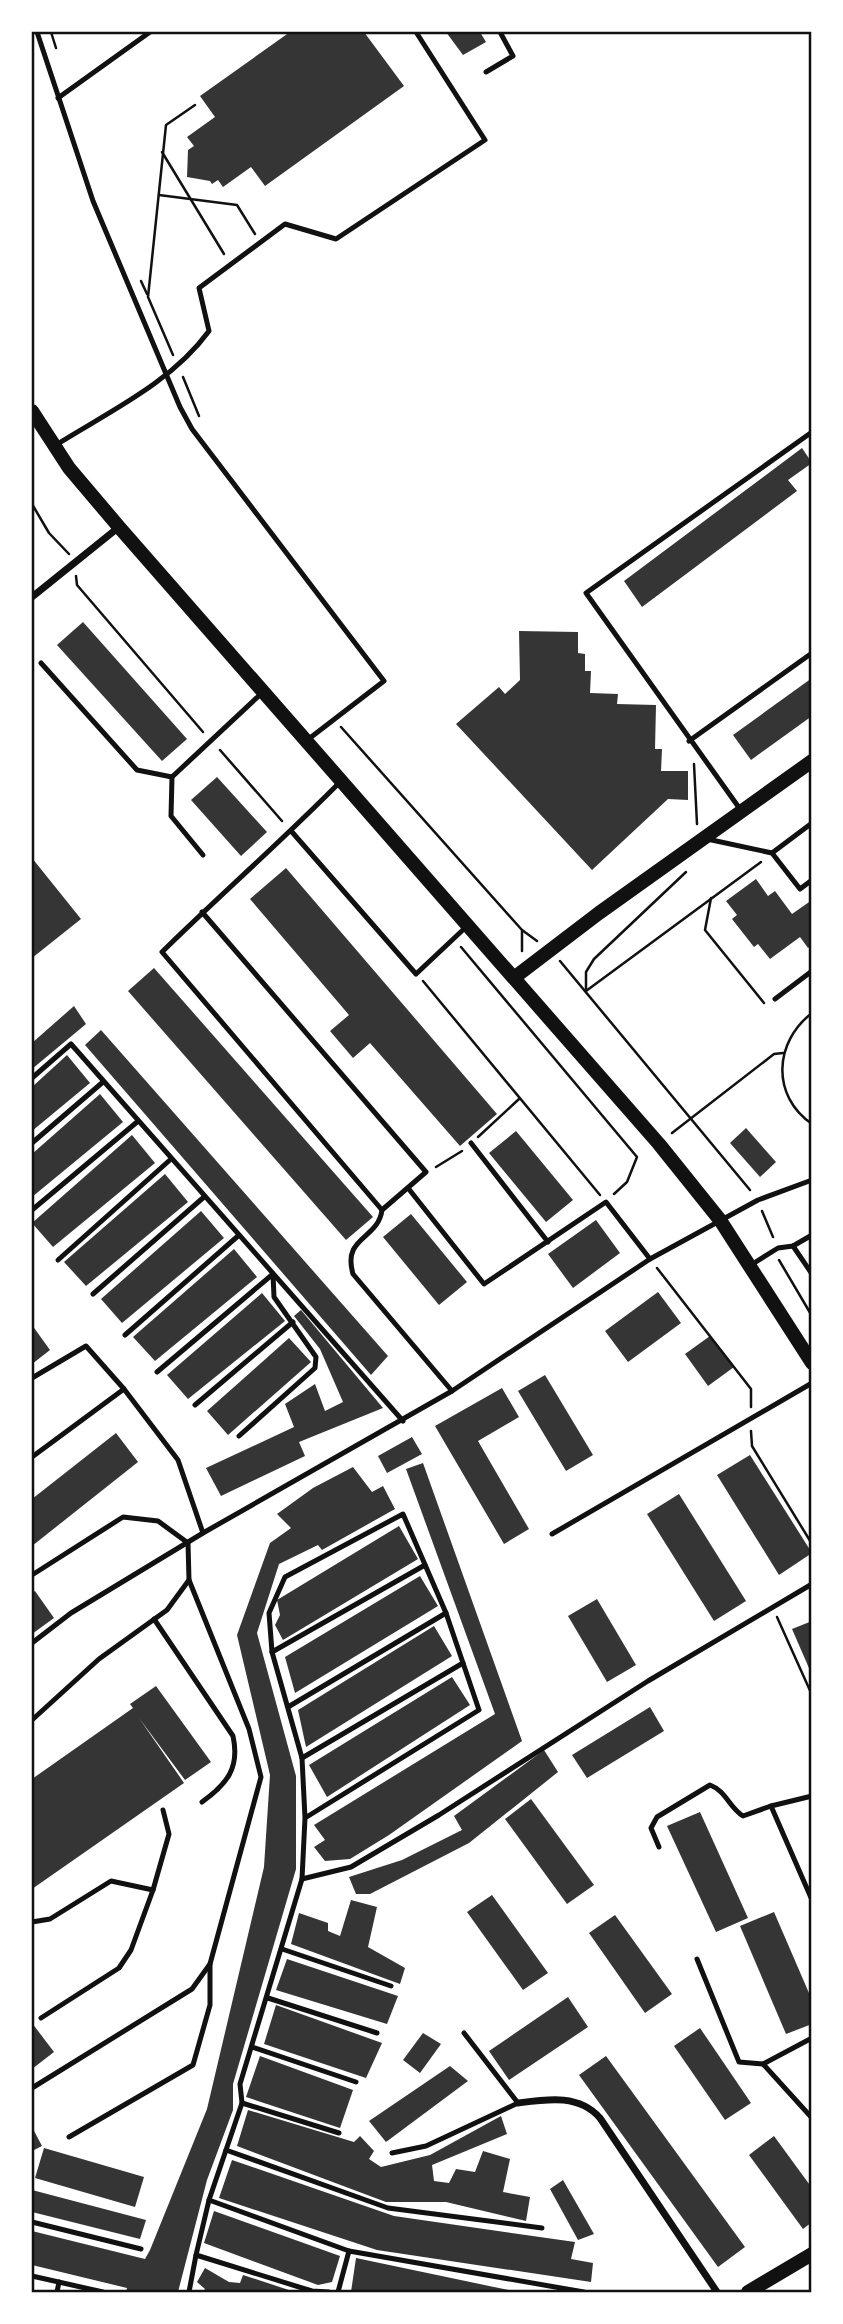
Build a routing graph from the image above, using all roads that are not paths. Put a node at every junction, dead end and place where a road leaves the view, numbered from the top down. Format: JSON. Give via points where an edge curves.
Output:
{"nodes":[{"id":1,"x":37,"y":32,"type":"edge"},
{"id":2,"x":150,"y":32,"type":"edge"},
{"id":3,"x":416,"y":32,"type":"edge"},
{"id":4,"x":500,"y":32,"type":"edge"},
{"id":5,"x":486,"y":72,"type":"dead end"},
{"id":6,"x":58,"y":98,"type":"junction"},
{"id":7,"x":167,"y":376,"type":"junction"},
{"id":8,"x":32,"y":411,"type":"edge"},
{"id":9,"x":811,"y":432,"type":"edge"},
{"id":10,"x":54,"y":447,"type":"junction"},
{"id":11,"x":118,"y":527,"type":"junction"},
{"id":12,"x":32,"y":597,"type":"edge"},
{"id":13,"x":811,"y":653,"type":"edge"},
{"id":14,"x":41,"y":663,"type":"dead end"},
{"id":15,"x":262,"y":692,"type":"junction"},
{"id":16,"x":306,"y":741,"type":"junction"},
{"id":17,"x":689,"y":741,"type":"junction"},
{"id":18,"x":811,"y":763,"type":"edge"},
{"id":19,"x":172,"y":777,"type":"junction"},
{"id":20,"x":342,"y":781,"type":"junction"},
{"id":21,"x":742,"y":812,"type":"junction"},
{"id":22,"x":811,"y":823,"type":"edge"},
{"id":23,"x":292,"y":832,"type":"junction"},
{"id":24,"x":704,"y":838,"type":"junction"},
{"id":25,"x":772,"y":853,"type":"junction"},
{"id":26,"x":203,"y":855,"type":"dead end"},
{"id":27,"x":811,"y":880,"type":"edge"},
{"id":28,"x":202,"y":912,"type":"junction"},
{"id":29,"x":469,"y":925,"type":"junction"},
{"id":30,"x":811,"y":971,"type":"edge"},
{"id":31,"x":514,"y":977,"type":"junction"},
{"id":32,"x":775,"y":999,"type":"road end"},
{"id":33,"x":32,"y":1078,"type":"edge"},
{"id":34,"x":103,"y":1082,"type":"junction"},
{"id":35,"x":137,"y":1122,"type":"junction"},
{"id":36,"x":32,"y":1143,"type":"edge"},
{"id":37,"x":471,"y":1143,"type":"dead end"},
{"id":38,"x":171,"y":1159,"type":"junction"},
{"id":39,"x":811,"y":1180,"type":"edge"},
{"id":40,"x":408,"y":1188,"type":"junction"},
{"id":41,"x":204,"y":1197,"type":"junction"},
{"id":42,"x":32,"y":1210,"type":"edge"},
{"id":43,"x":382,"y":1210,"type":"junction"},
{"id":44,"x":720,"y":1220,"type":"junction"},
{"id":45,"x":811,"y":1235,"type":"edge"},
{"id":46,"x":239,"y":1236,"type":"junction"},
{"id":47,"x":548,"y":1242,"type":"junction"},
{"id":48,"x":793,"y":1246,"type":"junction"},
{"id":49,"x":650,"y":1259,"type":"junction"},
{"id":50,"x":58,"y":1260,"type":"dead end"},
{"id":51,"x":751,"y":1265,"type":"junction"},
{"id":52,"x":273,"y":1274,"type":"junction"},
{"id":53,"x":811,"y":1275,"type":"edge"},
{"id":54,"x":93,"y":1294,"type":"dead end"},
{"id":55,"x":293,"y":1322,"type":"junction"},
{"id":56,"x":125,"y":1335,"type":"dead end"},
{"id":57,"x":811,"y":1363,"type":"edge"},
{"id":58,"x":157,"y":1371,"type":"dead end"},
{"id":59,"x":32,"y":1378,"type":"edge"},
{"id":60,"x":811,"y":1383,"type":"edge"},
{"id":61,"x":124,"y":1390,"type":"junction"},
{"id":62,"x":452,"y":1391,"type":"junction"},
{"id":63,"x":195,"y":1405,"type":"dead end"},
{"id":64,"x":403,"y":1420,"type":"junction"},
{"id":65,"x":239,"y":1436,"type":"dead end"},
{"id":66,"x":32,"y":1457,"type":"edge"},
{"id":67,"x":203,"y":1533,"type":"junction"},
{"id":68,"x":552,"y":1534,"type":"dead end"},
{"id":69,"x":188,"y":1543,"type":"junction"},
{"id":70,"x":425,"y":1565,"type":"junction"},
{"id":71,"x":32,"y":1575,"type":"edge"},
{"id":72,"x":189,"y":1580,"type":"junction"},
{"id":73,"x":811,"y":1584,"type":"edge"},
{"id":74,"x":446,"y":1613,"type":"junction"},
{"id":75,"x":154,"y":1619,"type":"junction"},
{"id":76,"x":32,"y":1643,"type":"edge"},
{"id":77,"x":272,"y":1652,"type":"junction"},
{"id":78,"x":463,"y":1662,"type":"junction"},
{"id":79,"x":288,"y":1707,"type":"junction"},
{"id":80,"x":32,"y":1720,"type":"edge"},
{"id":81,"x":302,"y":1758,"type":"junction"},
{"id":82,"x":811,"y":1796,"type":"edge"},
{"id":83,"x":201,"y":1802,"type":"dead end"},
{"id":84,"x":771,"y":1806,"type":"junction"},
{"id":85,"x":163,"y":1810,"type":"dead end"},
{"id":86,"x":305,"y":1818,"type":"junction"},
{"id":87,"x":659,"y":1847,"type":"dead end"},
{"id":88,"x":302,"y":1879,"type":"junction"},
{"id":89,"x":153,"y":1890,"type":"junction"},
{"id":90,"x":811,"y":1900,"type":"edge"},
{"id":91,"x":32,"y":1922,"type":"edge"},
{"id":92,"x":282,"y":1949,"type":"junction"},
{"id":93,"x":697,"y":1959,"type":"dead end"},
{"id":94,"x":210,"y":1964,"type":"junction"},
{"id":95,"x":391,"y":1986,"type":"dead end"},
{"id":96,"x":268,"y":1998,"type":"junction"},
{"id":97,"x":41,"y":2018,"type":"dead end"},
{"id":98,"x":377,"y":2033,"type":"dead end"},
{"id":99,"x":464,"y":2033,"type":"dead end"},
{"id":100,"x":811,"y":2038,"type":"edge"},
{"id":101,"x":252,"y":2047,"type":"junction"},
{"id":102,"x":763,"y":2064,"type":"junction"},
{"id":103,"x":356,"y":2082,"type":"dead end"},
{"id":104,"x":32,"y":2088,"type":"edge"},
{"id":105,"x":242,"y":2103,"type":"junction"},
{"id":106,"x":518,"y":2104,"type":"junction"},
{"id":107,"x":811,"y":2118,"type":"edge"},
{"id":108,"x":339,"y":2133,"type":"dead end"},
{"id":109,"x":69,"y":2137,"type":"dead end"},
{"id":110,"x":226,"y":2150,"type":"junction"},
{"id":111,"x":392,"y":2153,"type":"dead end"},
{"id":112,"x":209,"y":2200,"type":"junction"},
{"id":113,"x":32,"y":2222,"type":"edge"},
{"id":114,"x":542,"y":2228,"type":"dead end"},
{"id":115,"x":141,"y":2249,"type":"dead end"},
{"id":116,"x":349,"y":2251,"type":"junction"},
{"id":117,"x":811,"y":2253,"type":"edge"},
{"id":118,"x":196,"y":2255,"type":"junction"},
{"id":119,"x":32,"y":2276,"type":"edge"},
{"id":120,"x":59,"y":2282,"type":"junction"},
{"id":121,"x":57,"y":2292,"type":"edge"},
{"id":122,"x":103,"y":2292,"type":"edge"},
{"id":123,"x":189,"y":2292,"type":"edge"},
{"id":124,"x":329,"y":2292,"type":"edge"},
{"id":125,"x":338,"y":2292,"type":"edge"},
{"id":126,"x":584,"y":2292,"type":"edge"},
{"id":127,"x":717,"y":2292,"type":"edge"},
{"id":128,"x":748,"y":2292,"type":"edge"}],
"edges":[{"from":1,"to":6,"type":"lane"},
{"from":2,"to":6,"type":"lane"},
{"from":3,"to":7,"type":"lane","via":[[485,141],[336,239],[285,224],[199,288],[209,331],[190,357]]},
{"from":4,"to":5,"type":"lane","via":[[513,56]]},
{"from":6,"to":7,"type":"lane","via":[[93,201]]},
{"from":7,"to":10,"type":"lane"},
{"from":7,"to":16,"type":"lane","via":[[192,429],[384,681]]},
{"from":8,"to":10,"type":"main road"},
{"from":9,"to":17,"type":"lane","via":[[586,593]]},
{"from":10,"to":11,"type":"main road"},
{"from":11,"to":12,"type":"street"},
{"from":11,"to":15,"type":"main road"},
{"from":13,"to":17,"type":"lane"},
{"from":14,"to":19,"type":"lane","via":[[137,770]]},
{"from":15,"to":16,"type":"main road"},
{"from":15,"to":19,"type":"lane"},
{"from":16,"to":20,"type":"main road"},
{"from":17,"to":21,"type":"lane"},
{"from":18,"to":21,"type":"main road"},
{"from":19,"to":26,"type":"lane","via":[[171,816]]},
{"from":20,"to":23,"type":"lane"},
{"from":20,"to":29,"type":"main road"},
{"from":21,"to":24,"type":"main road"},
{"from":22,"to":25,"type":"lane"},
{"from":23,"to":28,"type":"lane"},
{"from":23,"to":29,"type":"lane","via":[[416,974]]},
{"from":24,"to":25,"type":"lane"},
{"from":24,"to":31,"type":"main road"},
{"from":25,"to":27,"type":"lane","via":[[800,889]]},
{"from":28,"to":40,"type":"lane","via":[[426,1172]]},
{"from":28,"to":43,"type":"lane","via":[[162,952]]},
{"from":29,"to":31,"type":"main road"},
{"from":30,"to":32,"type":"lane"},
{"from":31,"to":44,"type":"main road"},
{"from":33,"to":34,"type":"lane","via":[[71,1044]]},
{"from":34,"to":35,"type":"lane"},
{"from":34,"to":36,"type":"lane"},
{"from":35,"to":38,"type":"lane"},
{"from":35,"to":42,"type":"lane"},
{"from":37,"to":47,"type":"lane"},
{"from":38,"to":41,"type":"lane"},
{"from":38,"to":50,"type":"lane"},
{"from":39,"to":44,"type":"lane"},
{"from":40,"to":43,"type":"lane"},
{"from":40,"to":47,"type":"lane","via":[[484,1284]]},
{"from":41,"to":46,"type":"lane"},
{"from":41,"to":54,"type":"lane"},
{"from":43,"to":62,"type":"lane","via":[[380,1220],[354,1246],[349,1259],[353,1274]]},
{"from":44,"to":49,"type":"lane"},
{"from":44,"to":51,"type":"main road"},
{"from":45,"to":48,"type":"lane"},
{"from":46,"to":52,"type":"lane"},
{"from":46,"to":56,"type":"lane"},
{"from":47,"to":49,"type":"lane","via":[[606,1202]]},
{"from":48,"to":51,"type":"lane","via":[[778,1248]]},
{"from":48,"to":53,"type":"lane"},
{"from":49,"to":62,"type":"lane"},
{"from":51,"to":57,"type":"main road"},
{"from":52,"to":55,"type":"lane","via":[[274,1297]]},
{"from":52,"to":58,"type":"lane"},
{"from":52,"to":64,"type":"lane"},
{"from":55,"to":63,"type":"lane"},
{"from":55,"to":65,"type":"lane","via":[[316,1356],[315,1368]]},
{"from":59,"to":61,"type":"lane","via":[[86,1346]]},
{"from":60,"to":68,"type":"lane"},
{"from":61,"to":66,"type":"lane"},
{"from":61,"to":67,"type":"lane","via":[[178,1460]]},
{"from":62,"to":64,"type":"lane"},
{"from":64,"to":67,"type":"lane"},
{"from":67,"to":69,"type":"lane"},
{"from":69,"to":71,"type":"lane","via":[[158,1521],[123,1517]]},
{"from":69,"to":72,"type":"lane"},
{"from":69,"to":76,"type":"lane","via":[[71,1613]]},
{"from":70,"to":74,"type":"lane"},
{"from":70,"to":77,"type":"lane"},
{"from":70,"to":77,"type":"lane","via":[[403,1514],[285,1577],[268,1613]]},
{"from":72,"to":75,"type":"lane"},
{"from":72,"to":94,"type":"lane","via":[[250,1729],[261,1777]]},
{"from":73,"to":88,"type":"lane","via":[[351,1867]]},
{"from":74,"to":78,"type":"lane"},
{"from":74,"to":79,"type":"lane"},
{"from":75,"to":80,"type":"lane","via":[[99,1659]]},
{"from":75,"to":83,"type":"lane","via":[[233,1736],[237,1751],[224,1787]]},
{"from":77,"to":79,"type":"lane"},
{"from":78,"to":81,"type":"lane"},
{"from":78,"to":86,"type":"lane","via":[[479,1710]]},
{"from":79,"to":81,"type":"lane"},
{"from":81,"to":86,"type":"lane"},
{"from":82,"to":84,"type":"lane"},
{"from":84,"to":87,"type":"lane","via":[[743,1816],[721,1789],[710,1785],[657,1818],[651,1828]]},
{"from":84,"to":90,"type":"lane"},
{"from":85,"to":89,"type":"lane","via":[[169,1834]]},
{"from":86,"to":88,"type":"lane"},
{"from":88,"to":92,"type":"lane"},
{"from":89,"to":91,"type":"lane","via":[[111,1881],[50,1919]]},
{"from":89,"to":97,"type":"lane","via":[[131,1950],[119,1968]]},
{"from":92,"to":95,"type":"lane"},
{"from":92,"to":96,"type":"lane"},
{"from":93,"to":102,"type":"lane","via":[[738,2062]]},
{"from":94,"to":104,"type":"lane","via":[[192,1989]]},
{"from":94,"to":109,"type":"lane","via":[[210,2006],[193,2065]]},
{"from":96,"to":98,"type":"lane"},
{"from":96,"to":101,"type":"lane"},
{"from":99,"to":106,"type":"lane"},
{"from":100,"to":102,"type":"lane"},
{"from":101,"to":103,"type":"lane"},
{"from":101,"to":105,"type":"lane","via":[[240,2084]]},
{"from":102,"to":107,"type":"lane"},
{"from":105,"to":108,"type":"lane"},
{"from":105,"to":110,"type":"lane"},
{"from":106,"to":111,"type":"lane","via":[[426,2146]]},
{"from":106,"to":127,"type":"street","via":[[568,2100],[587,2105]]},
{"from":110,"to":112,"type":"lane"},
{"from":110,"to":114,"type":"lane","via":[[388,2208]]},
{"from":112,"to":116,"type":"lane"},
{"from":112,"to":118,"type":"lane"},
{"from":113,"to":115,"type":"lane"},
{"from":116,"to":125,"type":"lane"},
{"from":116,"to":126,"type":"lane"},
{"from":117,"to":128,"type":"main road"},
{"from":118,"to":123,"type":"lane"},
{"from":118,"to":124,"type":"lane","via":[[312,2291]]},
{"from":119,"to":120,"type":"lane"},
{"from":120,"to":121,"type":"lane"},
{"from":120,"to":122,"type":"lane"}]}
